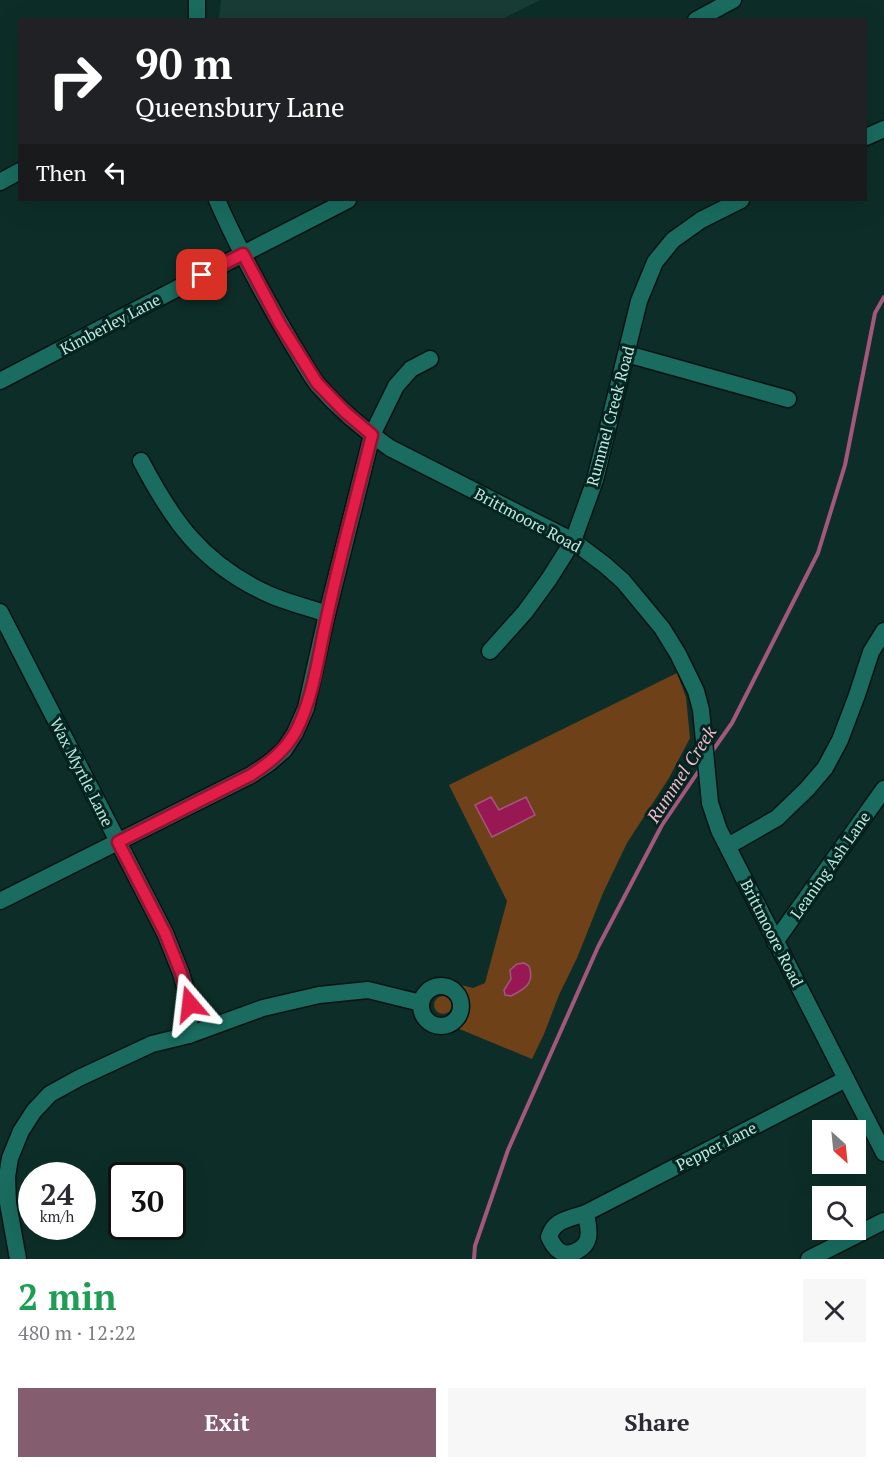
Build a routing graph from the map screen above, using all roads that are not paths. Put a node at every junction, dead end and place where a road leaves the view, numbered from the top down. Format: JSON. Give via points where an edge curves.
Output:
{"nodes":[{"id":1,"x":197,"y":0,"type":"edge"},
{"id":2,"x":725,"y":6,"type":"edge"},
{"id":3,"x":197,"y":18,"type":"edge"},
{"id":4,"x":700,"y":18,"type":"edge"},
{"id":5,"x":884,"y":129,"type":"edge"},
{"id":6,"x":867,"y":136,"type":"edge"},
{"id":7,"x":18,"y":172,"type":"edge"},
{"id":8,"x":0,"y":182,"type":"edge"},
{"id":9,"x":217,"y":201,"type":"edge"},
{"id":10,"x":346,"y":201,"type":"edge"},
{"id":11,"x":739,"y":201,"type":"edge"},
{"id":12,"x":243,"y":254,"type":"junction"},
{"id":13,"x":627,"y":354,"type":"junction"},
{"id":14,"x":430,"y":359,"type":"dead end"},
{"id":15,"x":0,"y":381,"type":"edge"},
{"id":16,"x":788,"y":399,"type":"dead end"},
{"id":17,"x":372,"y":435,"type":"junction"},
{"id":18,"x":141,"y":461,"type":"dead end"},
{"id":19,"x":573,"y":541,"type":"junction"},
{"id":20,"x":0,"y":612,"type":"edge"},
{"id":21,"x":327,"y":614,"type":"junction"},
{"id":22,"x":884,"y":631,"type":"edge"},
{"id":23,"x":490,"y":651,"type":"dead end"},
{"id":24,"x":884,"y":789,"type":"edge"},
{"id":25,"x":118,"y":842,"type":"junction"},
{"id":26,"x":728,"y":846,"type":"junction"},
{"id":27,"x":0,"y":901,"type":"edge"},
{"id":28,"x":776,"y":942,"type":"junction"},
{"id":29,"x":421,"y":1003,"type":"dead end"},
{"id":30,"x":189,"y":1035,"type":"junction"},
{"id":31,"x":846,"y":1079,"type":"junction"},
{"id":32,"x":884,"y":1153,"type":"edge"},
{"id":33,"x":586,"y":1213,"type":"dead end"},
{"id":34,"x":884,"y":1221,"type":"edge"},
{"id":35,"x":18,"y":1259,"type":"edge"},
{"id":36,"x":809,"y":1259,"type":"edge"}],
"edges":[{"from":1,"to":3,"type":"street"},
{"from":2,"to":4,"type":"street"},
{"from":5,"to":6,"type":"street"},
{"from":7,"to":8,"type":"street"},
{"from":9,"to":12,"type":"street","name":"Brittmoore Road"},
{"from":10,"to":12,"type":"street","name":"Kimberley Lane"},
{"from":11,"to":13,"type":"street","name":"Rummel Creek Road","via":[[673,240],[655,262],[639,301]]},
{"from":12,"to":15,"type":"street","name":"Kimberley Lane"},
{"from":12,"to":17,"type":"street","name":"Brittmoore Road","via":[[317,383]]},
{"from":13,"to":16,"type":"street"},
{"from":13,"to":19,"type":"street","name":"Rummel Creek Road","via":[[595,480]]},
{"from":14,"to":17,"type":"street","via":[[411,369],[396,386]]},
{"from":17,"to":19,"type":"street","name":"Brittmoore Road","via":[[390,448]]},
{"from":17,"to":21,"type":"street"},
{"from":18,"to":21,"type":"street","via":[[159,494],[206,555],[268,594]]},
{"from":19,"to":23,"type":"street","name":"Rummel Creek Road","via":[[525,612]]},
{"from":19,"to":26,"type":"street","name":"Brittmoore Road","via":[[622,581],[662,628],[678,654],[701,710],[710,803]]},
{"from":20,"to":25,"type":"street","name":"Wax Myrtle Lane"},
{"from":21,"to":25,"type":"street","via":[[306,708],[284,750],[251,775]]},
{"from":22,"to":26,"type":"street","via":[[871,652],[840,740],[825,768],[777,818]]},
{"from":24,"to":28,"type":"street","name":"Leaning Ash Lane"},
{"from":25,"to":27,"type":"street"},
{"from":25,"to":30,"type":"street","name":"Wax Myrtle Lane","via":[[181,973],[190,1004]]},
{"from":26,"to":28,"type":"street","name":"Brittmoore Road"},
{"from":28,"to":31,"type":"street","name":"Brittmoore Road"},
{"from":29,"to":30,"type":"street","via":[[368,990],[319,994],[263,1008]]},
{"from":30,"to":35,"type":"street","via":[[152,1044],[80,1078],[50,1094],[34,1111],[21,1131],[7,1177]]},
{"from":31,"to":32,"type":"street","name":"Brittmoore Road"},
{"from":31,"to":33,"type":"street","name":"Pepper Lane"},
{"from":34,"to":36,"type":"street"}]}
